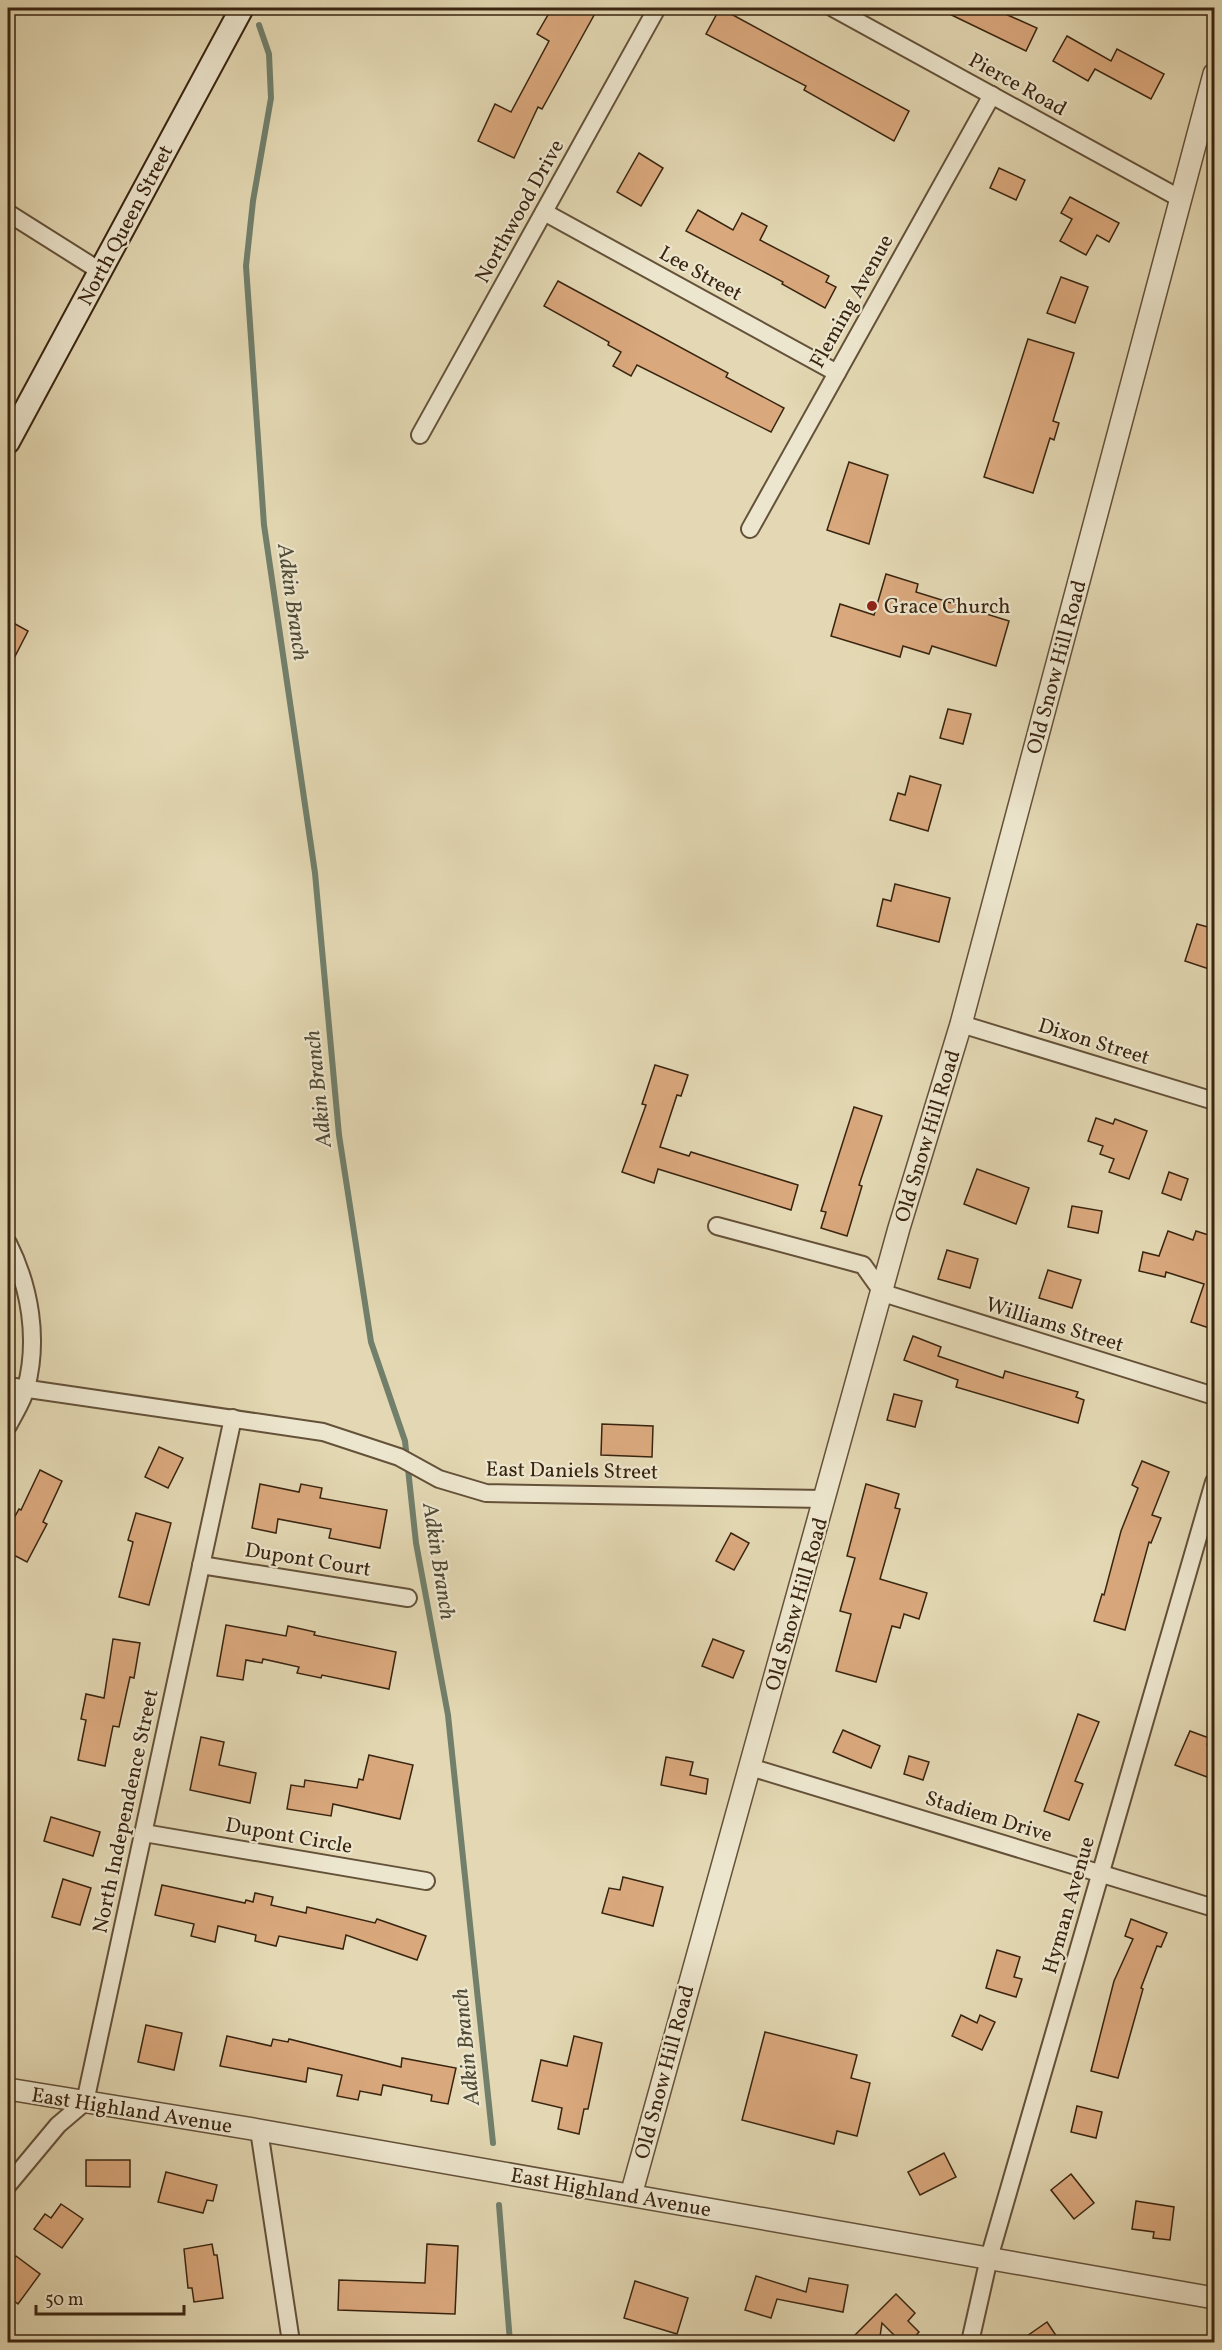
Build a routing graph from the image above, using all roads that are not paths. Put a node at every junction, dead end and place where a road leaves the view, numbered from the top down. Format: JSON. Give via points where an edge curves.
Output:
{"nodes":[{"id":1,"x":657,"y":8,"type":"edge"},
{"id":2,"x":833,"y":8,"type":"edge"},
{"id":3,"x":237,"y":9,"type":"edge"},
{"id":4,"x":1215,"y":74,"type":"edge"},
{"id":5,"x":992,"y":95,"type":"junction"},
{"id":6,"x":1182,"y":199,"type":"junction"},
{"id":7,"x":544,"y":212,"type":"junction"},
{"id":8,"x":8,"y":213,"type":"edge"},
{"id":9,"x":100,"y":271,"type":"junction"},
{"id":10,"x":837,"y":373,"type":"junction"},
{"id":11,"x":420,"y":435,"type":"dead end"},
{"id":12,"x":8,"y":442,"type":"edge"},
{"id":13,"x":750,"y":529,"type":"dead end"},
{"id":14,"x":961,"y":1024,"type":"junction"},
{"id":15,"x":1215,"y":1101,"type":"edge"},
{"id":16,"x":717,"y":1226,"type":"dead end"},
{"id":17,"x":8,"y":1243,"type":"edge"},
{"id":18,"x":883,"y":1293,"type":"junction"},
{"id":19,"x":8,"y":1386,"type":"edge"},
{"id":20,"x":26,"y":1389,"type":"junction"},
{"id":21,"x":1215,"y":1396,"type":"edge"},
{"id":22,"x":233,"y":1418,"type":"junction"},
{"id":23,"x":8,"y":1426,"type":"edge"},
{"id":24,"x":1215,"y":1482,"type":"edge"},
{"id":25,"x":825,"y":1499,"type":"junction"},
{"id":26,"x":201,"y":1565,"type":"junction"},
{"id":27,"x":408,"y":1598,"type":"dead end"},
{"id":28,"x":750,"y":1767,"type":"junction"},
{"id":29,"x":144,"y":1833,"type":"junction"},
{"id":30,"x":1100,"y":1873,"type":"junction"},
{"id":31,"x":426,"y":1881,"type":"dead end"},
{"id":32,"x":1215,"y":1908,"type":"edge"},
{"id":33,"x":8,"y":2090,"type":"edge"},
{"id":34,"x":85,"y":2102,"type":"junction"},
{"id":35,"x":259,"y":2130,"type":"junction"},
{"id":36,"x":8,"y":2185,"type":"edge"},
{"id":37,"x":631,"y":2196,"type":"junction"},
{"id":38,"x":989,"y":2258,"type":"junction"},
{"id":39,"x":1215,"y":2298,"type":"edge"},
{"id":40,"x":291,"y":2343,"type":"edge"},
{"id":41,"x":970,"y":2343,"type":"edge"}],
"edges":[{"from":1,"to":7,"type":"street","name":"Northwood Drive"},
{"from":2,"to":5,"type":"street","name":"Pierce Road"},
{"from":3,"to":9,"type":"main road","name":"North Queen Street"},
{"from":4,"to":6,"type":"street","name":"Old Snow Hill Road"},
{"from":5,"to":6,"type":"street","name":"Pierce Road"},
{"from":5,"to":10,"type":"street","name":"Fleming Avenue"},
{"from":6,"to":14,"type":"street","name":"Old Snow Hill Road"},
{"from":7,"to":10,"type":"street","name":"Lee Street"},
{"from":7,"to":11,"type":"street","name":"Northwood Drive"},
{"from":8,"to":9,"type":"street"},
{"from":9,"to":12,"type":"main road","name":"North Queen Street"},
{"from":10,"to":13,"type":"street","name":"Fleming Avenue"},
{"from":14,"to":15,"type":"street","name":"Dixon Street"},
{"from":14,"to":18,"type":"street","name":"Old Snow Hill Road"},
{"from":16,"to":18,"type":"street","via":[[863,1265]]},
{"from":17,"to":20,"type":"street","via":[[31,1312],[32,1345]]},
{"from":18,"to":21,"type":"street","name":"Williams Street"},
{"from":18,"to":25,"type":"street","name":"Old Snow Hill Road"},
{"from":19,"to":20,"type":"street","name":"East Daniels Street"},
{"from":20,"to":22,"type":"street","name":"East Daniels Street"},
{"from":20,"to":23,"type":"street"},
{"from":22,"to":25,"type":"street","name":"East Daniels Street","via":[[323,1432],[399,1457],[439,1479],[486,1493]]},
{"from":22,"to":26,"type":"street","name":"North Independence Street"},
{"from":24,"to":30,"type":"street","name":"Hyman Avenue"},
{"from":25,"to":28,"type":"street","name":"Old Snow Hill Road"},
{"from":26,"to":27,"type":"street","name":"Dupont Court"},
{"from":26,"to":29,"type":"street","name":"North Independence Street"},
{"from":28,"to":30,"type":"street","name":"Stadiem Drive"},
{"from":28,"to":37,"type":"street","name":"Old Snow Hill Road"},
{"from":29,"to":31,"type":"street","name":"Dupont Circle"},
{"from":29,"to":34,"type":"street","name":"North Independence Street"},
{"from":30,"to":32,"type":"street","name":"Stadiem Drive"},
{"from":30,"to":38,"type":"street","name":"Hyman Avenue"},
{"from":33,"to":34,"type":"street","name":"East Highland Avenue"},
{"from":34,"to":35,"type":"street","name":"East Highland Avenue"},
{"from":34,"to":36,"type":"street","via":[[58,2125]]},
{"from":35,"to":37,"type":"street","name":"East Highland Avenue"},
{"from":35,"to":40,"type":"street"},
{"from":37,"to":38,"type":"street","name":"East Highland Avenue"},
{"from":38,"to":39,"type":"street","name":"East Highland Avenue"},
{"from":38,"to":41,"type":"street","name":"Hyman Avenue"}]}
